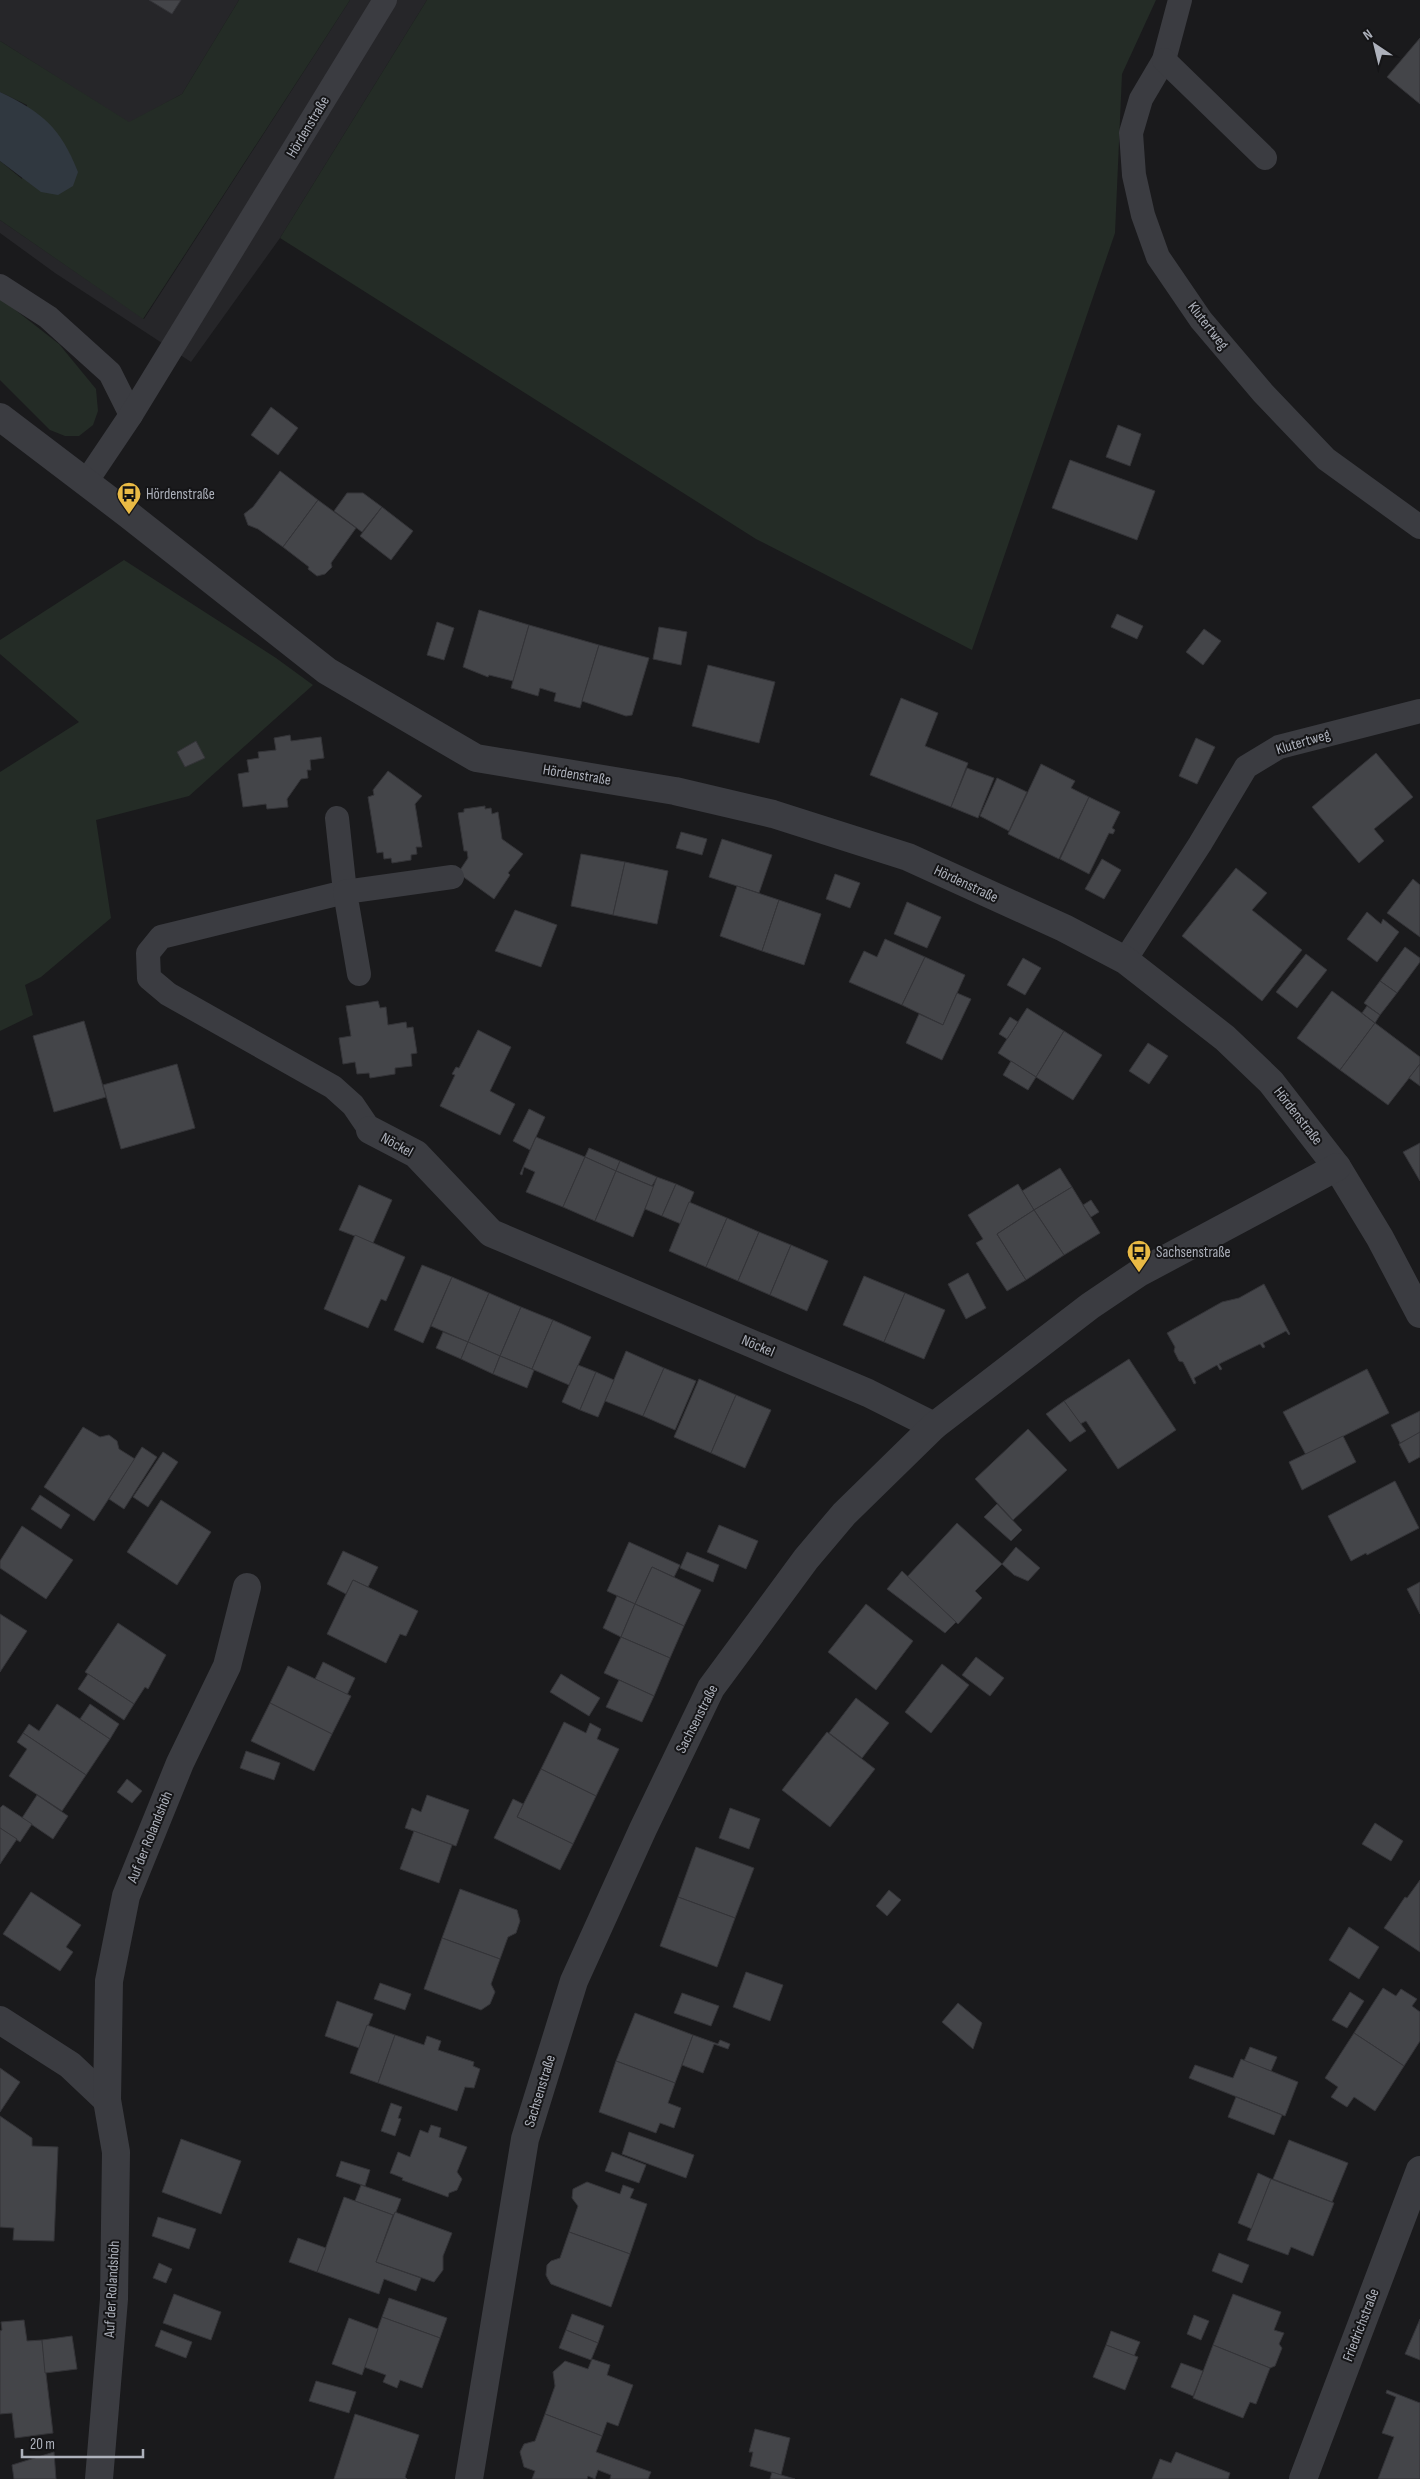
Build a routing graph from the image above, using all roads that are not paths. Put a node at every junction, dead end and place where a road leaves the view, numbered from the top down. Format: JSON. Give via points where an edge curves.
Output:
{"nodes":[{"id":1,"x":385,"y":0,"type":"edge"},
{"id":2,"x":1180,"y":0,"type":"edge"},
{"id":3,"x":1164,"y":60,"type":"junction"},
{"id":4,"x":1265,"y":158,"type":"dead end"},
{"id":5,"x":0,"y":286,"type":"edge"},
{"id":6,"x":132,"y":415,"type":"junction"},
{"id":7,"x":0,"y":417,"type":"edge"},
{"id":8,"x":86,"y":482,"type":"junction"},
{"id":9,"x":1420,"y":527,"type":"edge"},
{"id":10,"x":1420,"y":711,"type":"edge"},
{"id":11,"x":337,"y":818,"type":"dead end"},
{"id":12,"x":452,"y":877,"type":"dead end"},
{"id":13,"x":345,"y":892,"type":"junction"},
{"id":14,"x":1125,"y":960,"type":"junction"},
{"id":15,"x":359,"y":974,"type":"dead end"},
{"id":16,"x":370,"y":1130,"type":"joint"},
{"id":17,"x":1337,"y":1167,"type":"junction"},
{"id":18,"x":1420,"y":1314,"type":"edge"},
{"id":19,"x":934,"y":1426,"type":"junction"},
{"id":20,"x":247,"y":1587,"type":"dead end"},
{"id":21,"x":0,"y":2020,"type":"edge"},
{"id":22,"x":107,"y":2100,"type":"junction"},
{"id":23,"x":1420,"y":2170,"type":"edge"},
{"id":24,"x":99,"y":2479,"type":"edge"},
{"id":25,"x":469,"y":2479,"type":"edge"},
{"id":26,"x":1303,"y":2479,"type":"edge"}],
"edges":[{"from":1,"to":6,"type":"lane","name":"Hördenstraße"},
{"from":2,"to":3,"type":"lane","name":"Klutertweg"},
{"from":3,"to":4,"type":"lane"},
{"from":3,"to":9,"type":"lane","name":"Klutertweg","via":[[1141,99],[1131,133],[1134,175],[1143,216],[1158,257],[1201,320],[1263,393],[1326,459]]},
{"from":5,"to":6,"type":"lane","via":[[48,317],[110,373]]},
{"from":6,"to":8,"type":"lane","name":"Hördenstraße"},
{"from":7,"to":8,"type":"street","name":"Hördenstraße"},
{"from":8,"to":14,"type":"street","name":"Hördenstraße","via":[[327,672],[476,758],[675,791],[774,814],[908,858],[1064,928]]},
{"from":10,"to":14,"type":"lane","name":"Klutertweg","via":[[1278,747],[1246,767]]},
{"from":11,"to":13,"type":"lane"},
{"from":12,"to":13,"type":"lane","name":"Nöckel"},
{"from":13,"to":15,"type":"lane"},
{"from":13,"to":16,"type":"lane","name":"Nöckel","via":[[160,937],[148,954],[149,978],[168,994],[333,1087],[353,1105]]},
{"from":14,"to":17,"type":"street","name":"Hördenstraße","via":[[1178,998],[1271,1082]]},
{"from":16,"to":19,"type":"street","name":"Nöckel","via":[[416,1154],[491,1233],[868,1392]]},
{"from":17,"to":18,"type":"street","name":"Hördenstraße","via":[[1380,1238]]},
{"from":17,"to":19,"type":"street","name":"Sachsenstraße","via":[[1139,1273],[1090,1306]]},
{"from":19,"to":25,"type":"street","name":"Sachsenstraße","via":[[838,1522],[806,1559],[711,1688],[574,1981],[525,2140]]},
{"from":20,"to":22,"type":"street","name":"Auf der Rolandshöh","via":[[227,1666],[180,1763],[126,1896],[110,1981]]},
{"from":21,"to":22,"type":"street","via":[[70,2065]]},
{"from":22,"to":24,"type":"street","name":"Auf der Rolandshöh","via":[[116,2152],[114,2299]]},
{"from":23,"to":26,"type":"street","name":"Friedrichstraße"}]}
